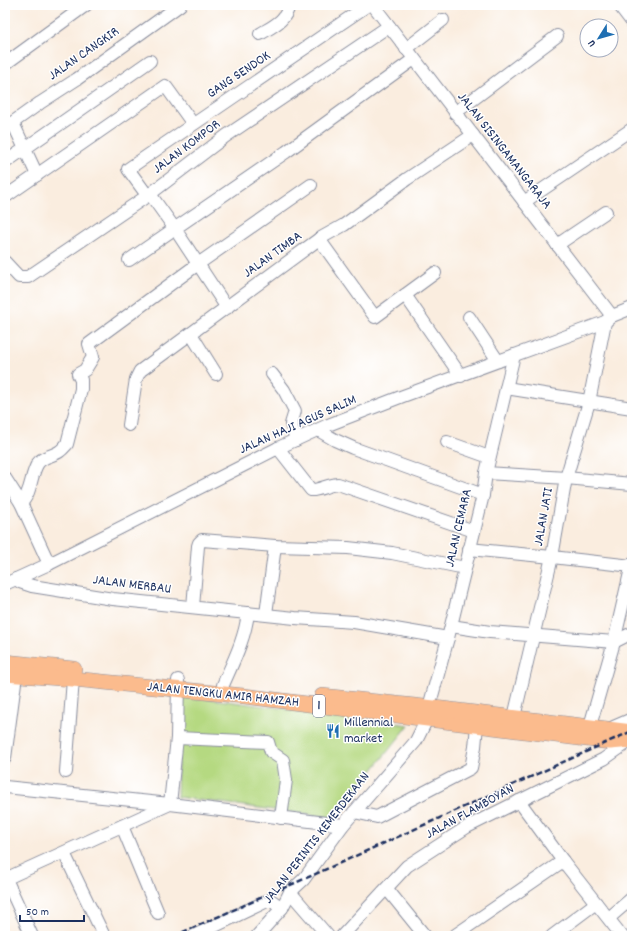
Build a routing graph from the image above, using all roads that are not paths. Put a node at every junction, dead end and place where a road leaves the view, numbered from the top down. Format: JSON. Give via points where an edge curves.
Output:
{"nodes":[{"id":1,"x":86,"y":5,"type":"edge"},
{"id":2,"x":180,"y":5,"type":"edge"},
{"id":3,"x":289,"y":5,"type":"edge"},
{"id":4,"x":368,"y":5,"type":"edge"},
{"id":5,"x":373,"y":5,"type":"edge"},
{"id":6,"x":619,"y":5,"type":"edge"},
{"id":7,"x":443,"y":20,"type":"dead end"},
{"id":8,"x":632,"y":22,"type":"edge"},
{"id":9,"x":389,"y":26,"type":"junction"},
{"id":10,"x":260,"y":34,"type":"dead end"},
{"id":11,"x":557,"y":36,"type":"dead end"},
{"id":12,"x":406,"y":49,"type":"junction"},
{"id":13,"x":414,"y":59,"type":"junction"},
{"id":14,"x":150,"y":62,"type":"dead end"},
{"id":15,"x":5,"y":64,"type":"edge"},
{"id":16,"x":455,"y":112,"type":"junction"},
{"id":17,"x":193,"y":124,"type":"junction"},
{"id":18,"x":9,"y":126,"type":"edge"},
{"id":19,"x":632,"y":129,"type":"edge"},
{"id":20,"x":473,"y":135,"type":"junction"},
{"id":21,"x":25,"y":149,"type":"junction"},
{"id":22,"x":7,"y":161,"type":"dead end"},
{"id":23,"x":38,"y":175,"type":"junction"},
{"id":24,"x":311,"y":185,"type":"dead end"},
{"id":25,"x":148,"y":195,"type":"junction"},
{"id":26,"x":5,"y":197,"type":"edge"},
{"id":27,"x":524,"y":202,"type":"junction"},
{"id":28,"x":606,"y":212,"type":"dead end"},
{"id":29,"x":175,"y":229,"type":"junction"},
{"id":30,"x":319,"y":239,"type":"junction"},
{"id":31,"x":557,"y":245,"type":"junction"},
{"id":32,"x":129,"y":260,"type":"dead end"},
{"id":33,"x":5,"y":264,"type":"edge"},
{"id":34,"x":198,"y":264,"type":"junction"},
{"id":35,"x":435,"y":273,"type":"dead end"},
{"id":36,"x":405,"y":295,"type":"junction"},
{"id":37,"x":227,"y":308,"type":"junction"},
{"id":38,"x":632,"y":308,"type":"edge"},
{"id":39,"x":469,"y":317,"type":"dead end"},
{"id":40,"x":609,"y":319,"type":"junction"},
{"id":41,"x":191,"y":334,"type":"junction"},
{"id":42,"x":514,"y":355,"type":"junction"},
{"id":43,"x":498,"y":361,"type":"junction"},
{"id":44,"x":216,"y":374,"type":"dead end"},
{"id":45,"x":272,"y":374,"type":"dead end"},
{"id":46,"x":461,"y":376,"type":"junction"},
{"id":47,"x":506,"y":388,"type":"junction"},
{"id":48,"x":589,"y":402,"type":"junction"},
{"id":49,"x":632,"y":408,"type":"edge"},
{"id":50,"x":129,"y":425,"type":"dead end"},
{"id":51,"x":318,"y":430,"type":"junction"},
{"id":52,"x":296,"y":440,"type":"junction"},
{"id":53,"x":446,"y":442,"type":"dead end"},
{"id":54,"x":278,"y":448,"type":"junction"},
{"id":55,"x":490,"y":457,"type":"junction"},
{"id":56,"x":486,"y":473,"type":"junction"},
{"id":57,"x":5,"y":478,"type":"edge"},
{"id":58,"x":566,"y":478,"type":"junction"},
{"id":59,"x":632,"y":484,"type":"edge"},
{"id":60,"x":483,"y":495,"type":"junction"},
{"id":61,"x":20,"y":503,"type":"junction"},
{"id":62,"x":474,"y":531,"type":"junction"},
{"id":63,"x":275,"y":546,"type":"junction"},
{"id":64,"x":469,"y":549,"type":"junction"},
{"id":65,"x":552,"y":557,"type":"junction"},
{"id":66,"x":48,"y":564,"type":"junction"},
{"id":67,"x":632,"y":565,"type":"edge"},
{"id":68,"x":465,"y":568,"type":"junction"},
{"id":69,"x":16,"y":579,"type":"junction"},
{"id":70,"x":5,"y":584,"type":"edge"},
{"id":71,"x":193,"y":607,"type":"junction"},
{"id":72,"x":248,"y":613,"type":"junction"},
{"id":73,"x":266,"y":614,"type":"junction"},
{"id":74,"x":451,"y":626,"type":"junction"},
{"id":75,"x":632,"y":633,"type":"edge"},
{"id":76,"x":533,"y":635,"type":"junction"},
{"id":77,"x":448,"y":638,"type":"junction"},
{"id":78,"x":614,"y":642,"type":"junction"},
{"id":79,"x":5,"y":662,"type":"edge"},
{"id":80,"x":11,"y":674,"type":"edge"},
{"id":81,"x":73,"y":679,"type":"junction"},
{"id":82,"x":178,"y":685,"type":"junction"},
{"id":83,"x":224,"y":685,"type":"junction"},
{"id":84,"x":428,"y":713,"type":"junction"},
{"id":85,"x":514,"y":717,"type":"junction"},
{"id":86,"x":632,"y":718,"type":"edge"},
{"id":87,"x":477,"y":725,"type":"junction"},
{"id":88,"x":590,"y":726,"type":"junction"},
{"id":89,"x":609,"y":729,"type":"junction"},
{"id":90,"x":632,"y":737,"type":"edge"},
{"id":91,"x":177,"y":738,"type":"junction"},
{"id":92,"x":5,"y":758,"type":"edge"},
{"id":93,"x":66,"y":772,"type":"dead end"},
{"id":94,"x":5,"y":787,"type":"edge"},
{"id":95,"x":518,"y":801,"type":"junction"},
{"id":96,"x":170,"y":804,"type":"junction"},
{"id":97,"x":354,"y":812,"type":"junction"},
{"id":98,"x":281,"y":818,"type":"junction"},
{"id":99,"x":122,"y":826,"type":"junction"},
{"id":100,"x":343,"y":826,"type":"junction"},
{"id":101,"x":64,"y":853,"type":"junction"},
{"id":102,"x":563,"y":861,"type":"junction"},
{"id":103,"x":6,"y":879,"type":"edge"},
{"id":104,"x":387,"y":889,"type":"junction"},
{"id":105,"x":290,"y":892,"type":"junction"},
{"id":106,"x":632,"y":898,"type":"edge"},
{"id":107,"x":596,"y":903,"type":"junction"},
{"id":108,"x":282,"y":908,"type":"junction"},
{"id":109,"x":158,"y":913,"type":"dead end"},
{"id":110,"x":609,"y":918,"type":"junction"},
{"id":111,"x":32,"y":936,"type":"edge"},
{"id":112,"x":104,"y":936,"type":"edge"},
{"id":113,"x":194,"y":936,"type":"edge"},
{"id":114,"x":257,"y":936,"type":"edge"},
{"id":115,"x":328,"y":936,"type":"edge"},
{"id":116,"x":342,"y":936,"type":"edge"},
{"id":117,"x":425,"y":936,"type":"edge"},
{"id":118,"x":454,"y":936,"type":"edge"},
{"id":119,"x":552,"y":936,"type":"edge"},
{"id":120,"x":622,"y":936,"type":"edge"}],
"edges":[{"from":1,"to":15,"type":"street"},
{"from":2,"to":18,"type":"street","name":"JALAN CANGKIR"},
{"from":3,"to":10,"type":"street","via":[[283,18]]},
{"from":4,"to":17,"type":"street","name":"GANG SENDOK"},
{"from":5,"to":9,"type":"street","name":"JALAN SISINGAMANGARAJA"},
{"from":6,"to":8,"type":"street"},
{"from":7,"to":12,"type":"street"},
{"from":9,"to":12,"type":"street","name":"JALAN SISINGAMANGARAJA"},
{"from":9,"to":25,"type":"street","name":"JALAN KOMPOR","via":[[226,136]]},
{"from":11,"to":16,"type":"street"},
{"from":12,"to":13,"type":"street","name":"JALAN SISINGAMANGARAJA"},
{"from":13,"to":16,"type":"street","name":"JALAN SISINGAMANGARAJA"},
{"from":13,"to":29,"type":"street"},
{"from":14,"to":21,"type":"street"},
{"from":16,"to":20,"type":"street","name":"JALAN SISINGAMANGARAJA"},
{"from":17,"to":23,"type":"street","via":[[165,86]]},
{"from":17,"to":25,"type":"street","name":"GANG SENDOK","via":[[128,169]]},
{"from":18,"to":21,"type":"street"},
{"from":19,"to":27,"type":"street"},
{"from":20,"to":27,"type":"street","name":"JALAN SISINGAMANGARAJA"},
{"from":20,"to":30,"type":"street","name":"JALAN TIMBA","via":[[344,225]]},
{"from":21,"to":22,"type":"street"},
{"from":21,"to":23,"type":"street"},
{"from":23,"to":26,"type":"street"},
{"from":24,"to":34,"type":"street"},
{"from":25,"to":29,"type":"street"},
{"from":25,"to":33,"type":"street","name":"JALAN KOMPOR","via":[[28,277],[19,277]]},
{"from":27,"to":31,"type":"street","name":"JALAN SISINGAMANGARAJA"},
{"from":28,"to":31,"type":"street"},
{"from":29,"to":32,"type":"street"},
{"from":29,"to":34,"type":"street"},
{"from":30,"to":36,"type":"street","via":[[375,317]]},
{"from":30,"to":37,"type":"street","name":"JALAN TIMBA"},
{"from":31,"to":40,"type":"street","name":"JALAN SISINGAMANGARAJA"},
{"from":34,"to":37,"type":"street"},
{"from":34,"to":61,"type":"street","via":[[89,344],[93,357],[85,370],[78,374],[81,389],[67,444],[61,451],[42,458],[38,463],[26,498]]},
{"from":35,"to":36,"type":"street"},
{"from":36,"to":46,"type":"street"},
{"from":37,"to":41,"type":"street","name":"JALAN TIMBA"},
{"from":38,"to":40,"type":"street","name":"JALAN HAJI AGUS SALIM"},
{"from":39,"to":43,"type":"street"},
{"from":40,"to":42,"type":"street","name":"JALAN HAJI AGUS SALIM"},
{"from":40,"to":48,"type":"street","name":"JALAN JATI"},
{"from":41,"to":44,"type":"street"},
{"from":41,"to":50,"type":"street","name":"JALAN TIMBA","via":[[138,373]]},
{"from":42,"to":43,"type":"street","name":"JALAN HAJI AGUS SALIM"},
{"from":42,"to":47,"type":"street","name":"JALAN CEMARA"},
{"from":43,"to":46,"type":"street","name":"JALAN HAJI AGUS SALIM"},
{"from":45,"to":52,"type":"street","via":[[295,411],[291,424]]},
{"from":46,"to":51,"type":"street","name":"JALAN HAJI AGUS SALIM"},
{"from":47,"to":48,"type":"street"},
{"from":47,"to":55,"type":"street","name":"JALAN CEMARA"},
{"from":48,"to":49,"type":"street"},
{"from":48,"to":58,"type":"street","name":"JALAN JATI"},
{"from":51,"to":52,"type":"street","name":"JALAN HAJI AGUS SALIM"},
{"from":51,"to":60,"type":"street","via":[[353,448]]},
{"from":52,"to":54,"type":"street","name":"JALAN HAJI AGUS SALIM"},
{"from":53,"to":55,"type":"street"},
{"from":54,"to":62,"type":"street","via":[[311,490],[338,484]]},
{"from":54,"to":66,"type":"street","name":"JALAN HAJI AGUS SALIM"},
{"from":55,"to":56,"type":"street","name":"JALAN CEMARA"},
{"from":56,"to":58,"type":"street"},
{"from":56,"to":60,"type":"street","name":"JALAN CEMARA"},
{"from":57,"to":61,"type":"street"},
{"from":58,"to":59,"type":"street"},
{"from":58,"to":65,"type":"street","name":"JALAN JATI"},
{"from":60,"to":62,"type":"street","name":"JALAN CEMARA"},
{"from":61,"to":66,"type":"street"},
{"from":62,"to":64,"type":"street","name":"JALAN CEMARA"},
{"from":63,"to":68,"type":"street","via":[[348,548],[392,553]]},
{"from":63,"to":71,"type":"street","via":[[202,540],[199,543]]},
{"from":63,"to":73,"type":"street"},
{"from":64,"to":65,"type":"street"},
{"from":64,"to":68,"type":"street","name":"JALAN CEMARA"},
{"from":65,"to":67,"type":"street"},
{"from":65,"to":76,"type":"street","name":"JALAN JATI"},
{"from":66,"to":69,"type":"street","name":"JALAN HAJI AGUS SALIM"},
{"from":67,"to":78,"type":"street"},
{"from":68,"to":74,"type":"street","name":"JALAN CEMARA"},
{"from":69,"to":70,"type":"street","name":"JALAN HAJI AGUS SALIM"},
{"from":69,"to":71,"type":"street","name":"JALAN MERBAU","via":[[32,586],[113,599]]},
{"from":71,"to":72,"type":"street","name":"JALAN MERBAU"},
{"from":72,"to":73,"type":"street","name":"JALAN MERBAU"},
{"from":72,"to":83,"type":"street","via":[[240,647]]},
{"from":73,"to":77,"type":"street","name":"JALAN MERBAU","via":[[354,622]]},
{"from":74,"to":76,"type":"street"},
{"from":74,"to":77,"type":"street","name":"JALAN CEMARA"},
{"from":75,"to":78,"type":"street"},
{"from":76,"to":78,"type":"street"},
{"from":76,"to":85,"type":"street","name":"JALAN JATI"},
{"from":77,"to":84,"type":"street","name":"JALAN CEMARA"},
{"from":78,"to":88,"type":"street"},
{"from":79,"to":82,"type":"main road","name":"JALAN TENGKU AMIR HAMZAH","number":"1"},
{"from":80,"to":81,"type":"main road","name":"JALAN TENGKU AMIR HAMZAH","number":"1"},
{"from":80,"to":92,"type":"street"},
{"from":81,"to":82,"type":"main road","name":"JALAN TENGKU AMIR HAMZAH","number":"1"},
{"from":81,"to":93,"type":"street"},
{"from":82,"to":83,"type":"main road","name":"JALAN TENGKU AMIR HAMZAH","number":"1"},
{"from":82,"to":84,"type":"main road","name":"JALAN TENGKU AMIR HAMZAH","number":"1"},
{"from":82,"to":91,"type":"street"},
{"from":83,"to":84,"type":"main road","name":"JALAN TENGKU AMIR HAMZAH","number":"1"},
{"from":84,"to":85,"type":"main road","name":"JALAN TENGKU AMIR HAMZAH","number":"1"},
{"from":84,"to":87,"type":"main road","name":"JALAN TENGKU AMIR HAMZAH","number":"1"},
{"from":84,"to":97,"type":"street","name":"JALAN PERINTIS KEMERDEKAAN","via":[[416,741]]},
{"from":85,"to":88,"type":"main road","name":"JALAN TENGKU AMIR HAMZAH","number":"1"},
{"from":86,"to":89,"type":"street"},
{"from":87,"to":90,"type":"main road","name":"JALAN TENGKU AMIR HAMZAH","number":"1","via":[[610,742]]},
{"from":87,"to":97,"type":"street","via":[[471,768],[378,817]]},
{"from":88,"to":89,"type":"main road","name":"JALAN TENGKU AMIR HAMZAH","number":"1"},
{"from":89,"to":90,"type":"main road","name":"JALAN TENGKU AMIR HAMZAH","number":"1"},
{"from":90,"to":95,"type":"street","name":"JALAN FLAMBOYAN","via":[[604,759]]},
{"from":91,"to":96,"type":"street"},
{"from":91,"to":98,"type":"street","via":[[268,742],[271,752],[283,760],[286,780]]},
{"from":94,"to":96,"type":"street"},
{"from":95,"to":102,"type":"street"},
{"from":95,"to":104,"type":"street","name":"JALAN FLAMBOYAN","via":[[467,827],[407,866]]},
{"from":96,"to":98,"type":"street"},
{"from":96,"to":99,"type":"street"},
{"from":97,"to":100,"type":"street","name":"JALAN PERINTIS KEMERDEKAAN"},
{"from":98,"to":100,"type":"street"},
{"from":99,"to":101,"type":"street"},
{"from":99,"to":109,"type":"street"},
{"from":100,"to":105,"type":"street","name":"JALAN PERINTIS KEMERDEKAAN","via":[[304,879]]},
{"from":101,"to":103,"type":"street"},
{"from":101,"to":112,"type":"street"},
{"from":102,"to":107,"type":"street"},
{"from":102,"to":118,"type":"street"},
{"from":103,"to":111,"type":"street"},
{"from":104,"to":116,"type":"street","name":"JALAN FLAMBOYAN"},
{"from":104,"to":117,"type":"street"},
{"from":105,"to":108,"type":"street","name":"JALAN PERINTIS KEMERDEKAAN"},
{"from":105,"to":115,"type":"street"},
{"from":106,"to":110,"type":"street"},
{"from":107,"to":110,"type":"street"},
{"from":107,"to":119,"type":"street"},
{"from":108,"to":113,"type":"street","via":[[272,901],[267,901]]},
{"from":108,"to":114,"type":"street","name":"JALAN PERINTIS KEMERDEKAAN"},
{"from":110,"to":120,"type":"street"}]}
